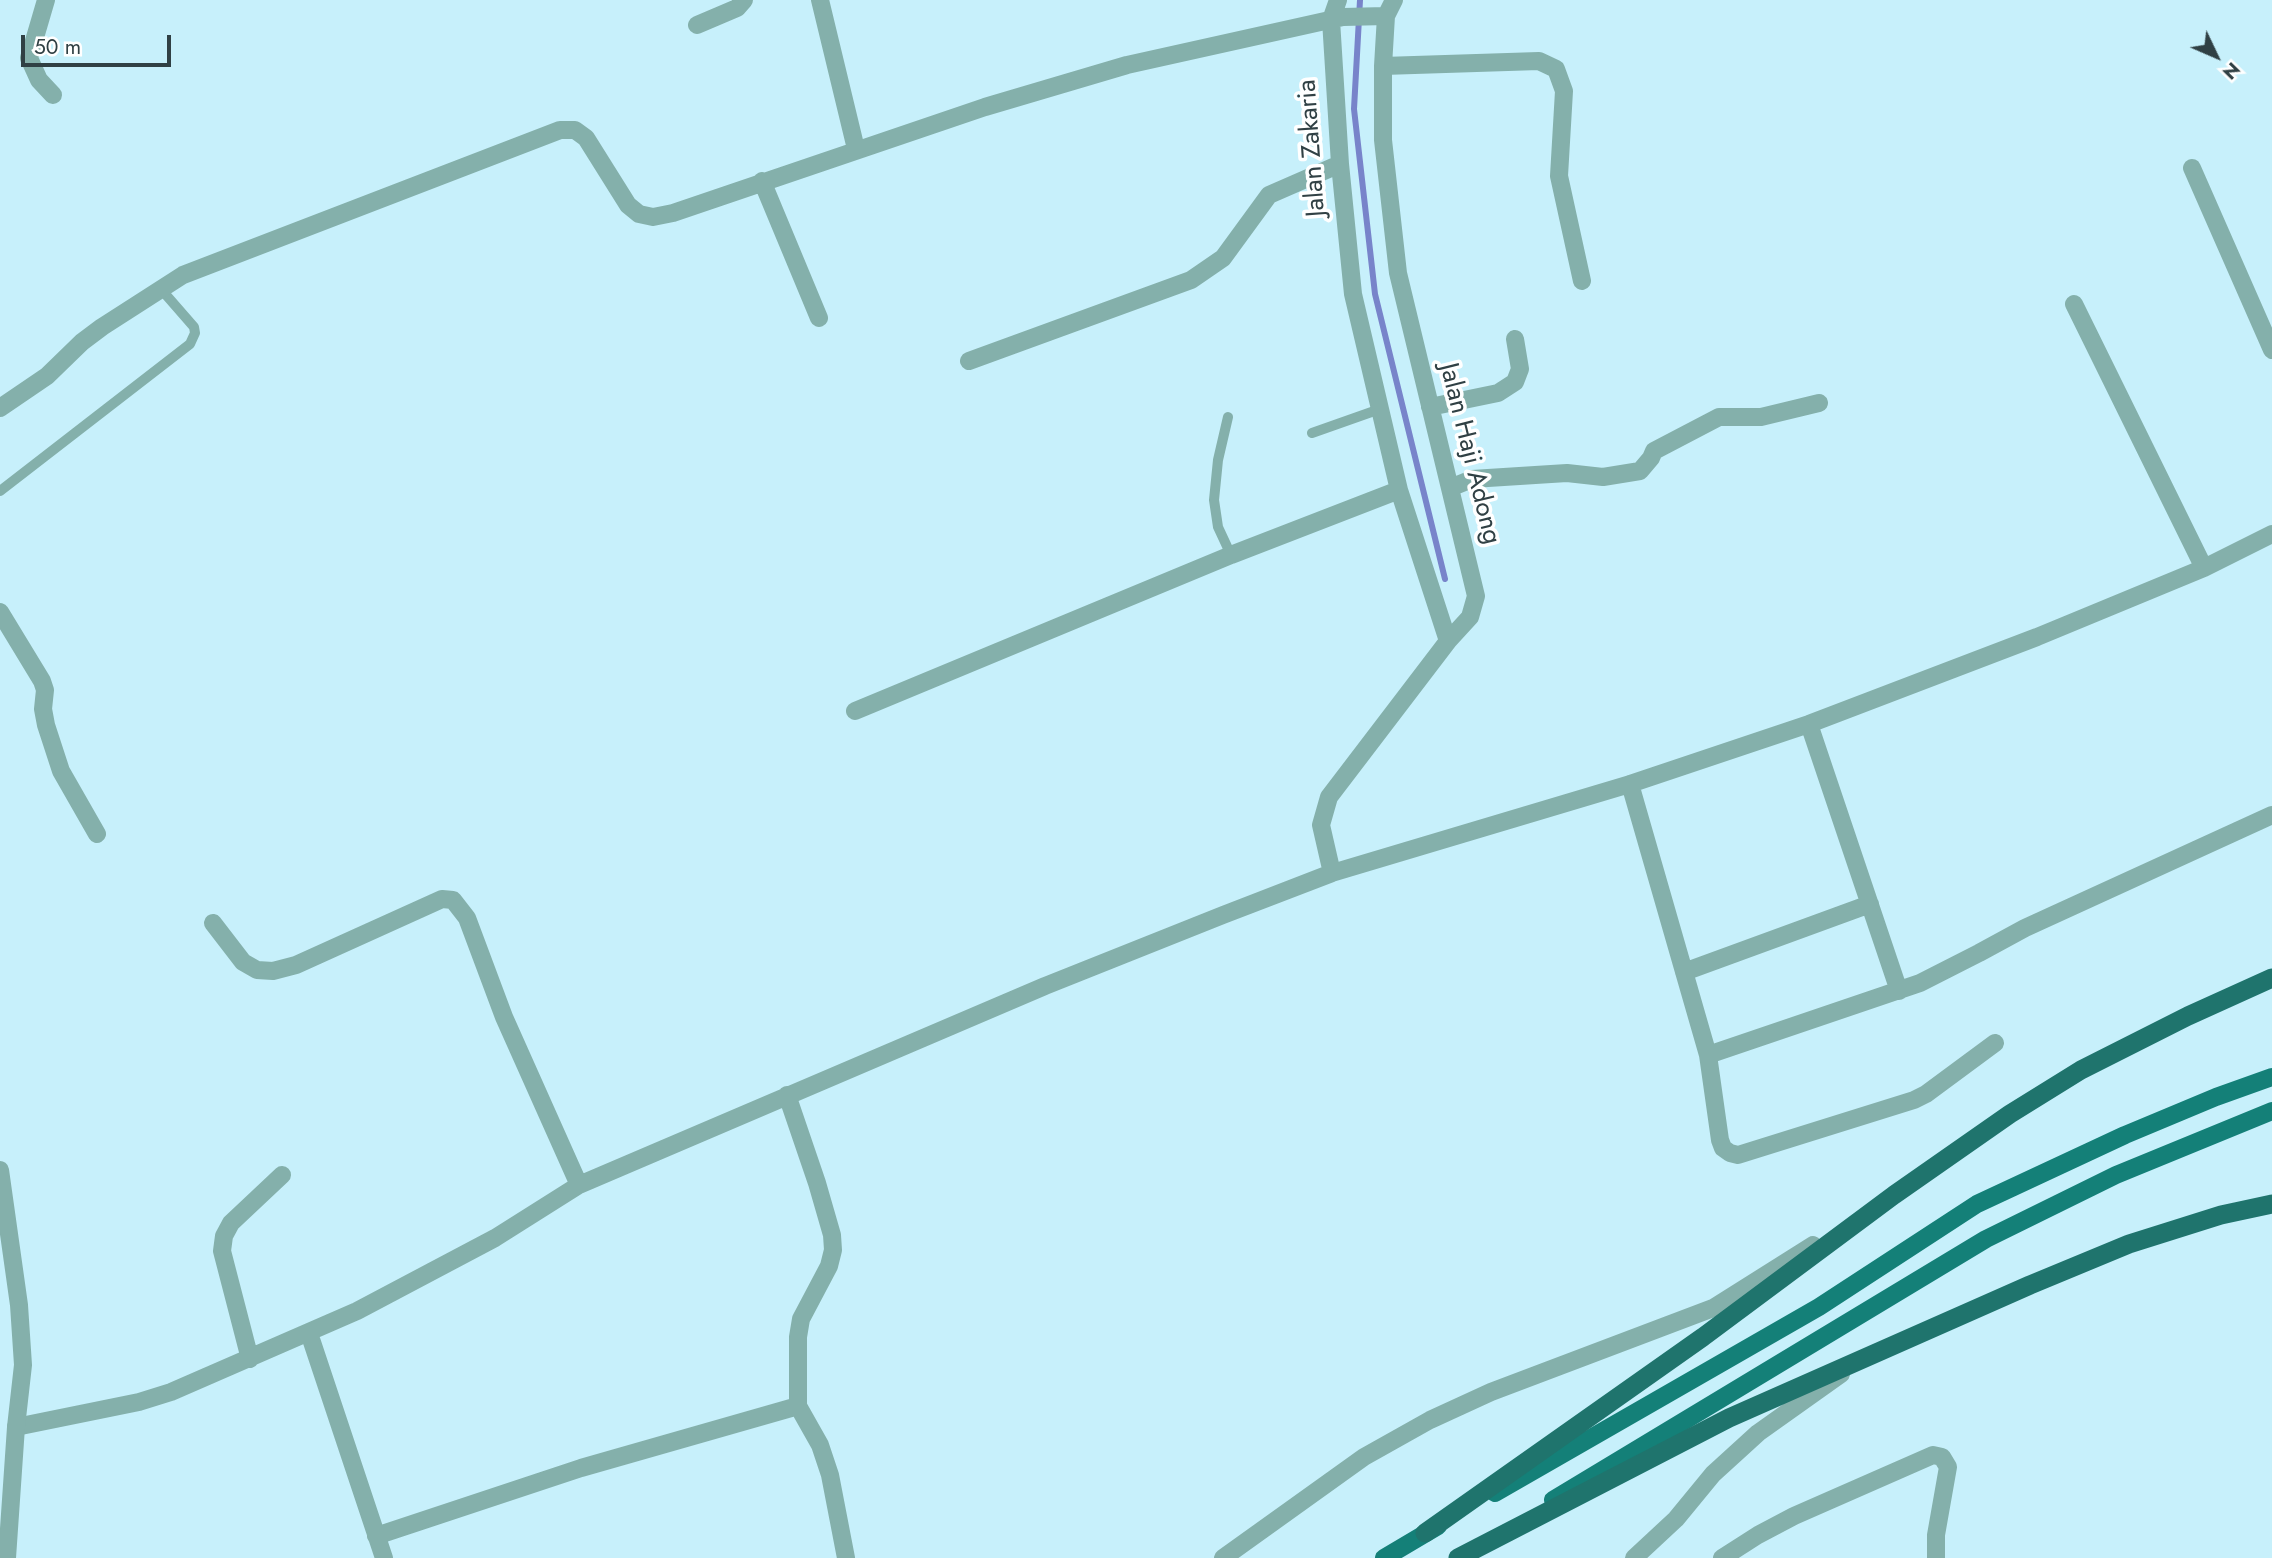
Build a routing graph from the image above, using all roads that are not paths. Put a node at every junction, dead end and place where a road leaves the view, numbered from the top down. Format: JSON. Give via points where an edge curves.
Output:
{"nodes":[{"id":1,"x":46,"y":0,"type":"edge"},
{"id":2,"x":744,"y":0,"type":"edge"},
{"id":3,"x":820,"y":0,"type":"edge"},
{"id":4,"x":1385,"y":11,"type":"edge"},
{"id":5,"x":1337,"y":12,"type":"edge"},
{"id":6,"x":697,"y":26,"type":"dead end"},
{"id":7,"x":1383,"y":66,"type":"junction"},
{"id":8,"x":52,"y":95,"type":"dead end"},
{"id":9,"x":856,"y":149,"type":"junction"},
{"id":10,"x":1340,"y":164,"type":"junction"},
{"id":11,"x":2192,"y":168,"type":"dead end"},
{"id":12,"x":762,"y":181,"type":"junction"},
{"id":13,"x":1582,"y":281,"type":"dead end"},
{"id":14,"x":160,"y":288,"type":"junction"},
{"id":15,"x":2074,"y":304,"type":"dead end"},
{"id":16,"x":819,"y":318,"type":"dead end"},
{"id":17,"x":1515,"y":340,"type":"dead end"},
{"id":18,"x":2272,"y":350,"type":"edge"},
{"id":19,"x":969,"y":361,"type":"dead end"},
{"id":20,"x":1819,"y":403,"type":"dead end"},
{"id":21,"x":1430,"y":407,"type":"junction"},
{"id":22,"x":0,"y":408,"type":"edge"},
{"id":23,"x":1380,"y":408,"type":"junction"},
{"id":24,"x":1228,"y":416,"type":"dead end"},
{"id":25,"x":1312,"y":433,"type":"dead end"},
{"id":26,"x":1450,"y":488,"type":"junction"},
{"id":27,"x":1399,"y":490,"type":"junction"},
{"id":28,"x":0,"y":492,"type":"edge"},
{"id":29,"x":2272,"y":534,"type":"edge"},
{"id":30,"x":1231,"y":555,"type":"junction"},
{"id":31,"x":2204,"y":568,"type":"junction"},
{"id":32,"x":0,"y":612,"type":"edge"},
{"id":33,"x":1448,"y":641,"type":"junction"},
{"id":34,"x":855,"y":711,"type":"dead end"},
{"id":35,"x":1809,"y":724,"type":"junction"},
{"id":36,"x":1630,"y":784,"type":"junction"},
{"id":37,"x":2272,"y":815,"type":"edge"},
{"id":38,"x":97,"y":834,"type":"dead end"},
{"id":39,"x":1332,"y":873,"type":"junction"},
{"id":40,"x":1870,"y":904,"type":"junction"},
{"id":41,"x":213,"y":923,"type":"dead end"},
{"id":42,"x":1685,"y":972,"type":"junction"},
{"id":43,"x":2272,"y":978,"type":"edge"},
{"id":44,"x":1899,"y":991,"type":"junction"},
{"id":45,"x":1994,"y":1043,"type":"dead end"},
{"id":46,"x":1709,"y":1055,"type":"junction"},
{"id":47,"x":2272,"y":1077,"type":"edge"},
{"id":48,"x":787,"y":1096,"type":"junction"},
{"id":49,"x":2272,"y":1111,"type":"edge"},
{"id":50,"x":0,"y":1170,"type":"edge"},
{"id":51,"x":282,"y":1175,"type":"dead end"},
{"id":52,"x":579,"y":1185,"type":"junction"},
{"id":53,"x":1894,"y":1195,"type":"junction"},
{"id":54,"x":2272,"y":1204,"type":"edge"},
{"id":55,"x":309,"y":1333,"type":"junction"},
{"id":56,"x":250,"y":1359,"type":"junction"},
{"id":57,"x":1861,"y":1360,"type":"junction"},
{"id":58,"x":798,"y":1406,"type":"junction"},
{"id":59,"x":16,"y":1427,"type":"junction"},
{"id":60,"x":6,"y":1470,"type":"edge"},
{"id":61,"x":1425,"y":1533,"type":"junction"},
{"id":62,"x":376,"y":1536,"type":"junction"},
{"id":63,"x":7,"y":1558,"type":"edge"},
{"id":64,"x":384,"y":1558,"type":"edge"},
{"id":65,"x":846,"y":1558,"type":"edge"},
{"id":66,"x":1223,"y":1558,"type":"edge"},
{"id":67,"x":1384,"y":1558,"type":"edge"},
{"id":68,"x":1457,"y":1558,"type":"edge"},
{"id":69,"x":1634,"y":1558,"type":"edge"},
{"id":70,"x":1722,"y":1558,"type":"edge"},
{"id":71,"x":1936,"y":1558,"type":"edge"}],
"edges":[{"from":1,"to":8,"type":"street","via":[[29,58]]},
{"from":2,"to":6,"type":"street","via":[[737,8]]},
{"from":3,"to":9,"type":"street"},
{"from":4,"to":5,"type":"street"},
{"from":4,"to":7,"type":"street","name":"Jalan Haji Adong"},
{"from":5,"to":9,"type":"street","via":[[1127,65]]},
{"from":5,"to":10,"type":"street","name":"Jalan Zakaria"},
{"from":7,"to":13,"type":"street","via":[[1539,61],[1556,69],[1564,90],[1559,176]]},
{"from":7,"to":21,"type":"street","name":"Jalan Haji Adong","via":[[1383,140],[1398,273]]},
{"from":9,"to":12,"type":"street"},
{"from":10,"to":19,"type":"street","via":[[1269,195],[1223,258],[1191,280]]},
{"from":10,"to":23,"type":"street","name":"Jalan Zakaria","via":[[1353,294]]},
{"from":11,"to":18,"type":"street"},
{"from":12,"to":14,"type":"street","via":[[673,213],[639,214],[628,205],[586,138],[575,130],[560,130],[183,275]]},
{"from":12,"to":16,"type":"street"},
{"from":14,"to":22,"type":"street"},
{"from":14,"to":28,"type":"lane","via":[[194,327],[190,344]]},
{"from":15,"to":31,"type":"street"},
{"from":17,"to":21,"type":"street","via":[[1520,369],[1515,382],[1498,393]]},
{"from":20,"to":26,"type":"street","via":[[1761,417],[1719,417],[1654,451],[1640,471],[1603,477],[1567,472],[1472,480]]},
{"from":21,"to":26,"type":"street","name":"Jalan Haji Adong"},
{"from":23,"to":25,"type":"lane"},
{"from":23,"to":27,"type":"street","name":"Jalan Zakaria"},
{"from":24,"to":30,"type":"lane","via":[[1214,500],[1218,527]]},
{"from":26,"to":33,"type":"street","name":"Jalan Haji Adong","via":[[1476,596],[1470,617]]},
{"from":27,"to":30,"type":"street"},
{"from":27,"to":33,"type":"street","name":"Jalan Zakaria"},
{"from":29,"to":31,"type":"street"},
{"from":30,"to":34,"type":"street"},
{"from":31,"to":35,"type":"street"},
{"from":32,"to":38,"type":"street","via":[[42,681],[46,725],[61,771]]},
{"from":33,"to":39,"type":"street","name":"Jalan Haji Adong","via":[[1329,797],[1321,825]]},
{"from":35,"to":36,"type":"street"},
{"from":35,"to":40,"type":"street"},
{"from":36,"to":39,"type":"street"},
{"from":36,"to":42,"type":"street"},
{"from":37,"to":44,"type":"street"},
{"from":39,"to":48,"type":"street","via":[[1033,991]]},
{"from":40,"to":42,"type":"street"},
{"from":40,"to":44,"type":"street"},
{"from":41,"to":52,"type":"street","via":[[243,962],[257,970],[273,971],[442,899],[453,900],[467,918],[504,1017]]},
{"from":42,"to":46,"type":"street"},
{"from":43,"to":53,"type":"highway","via":[[2081,1070]]},
{"from":44,"to":46,"type":"street"},
{"from":45,"to":46,"type":"street","via":[[1914,1100],[1738,1155],[1723,1148],[1720,1140]]},
{"from":47,"to":61,"type":"main road","via":[[2125,1135],[1977,1204],[1819,1307]]},
{"from":48,"to":52,"type":"street"},
{"from":48,"to":58,"type":"street","via":[[817,1183],[833,1250],[801,1319]]},
{"from":49,"to":68,"type":"main road","via":[[2116,1175],[1986,1240]]},
{"from":50,"to":59,"type":"street","via":[[23,1365]]},
{"from":51,"to":56,"type":"street","via":[[231,1223],[224,1236],[222,1251]]},
{"from":52,"to":55,"type":"street","via":[[495,1237]]},
{"from":53,"to":61,"type":"highway","via":[[1703,1338]]},
{"from":53,"to":66,"type":"street","via":[[1713,1308],[1490,1392],[1430,1420],[1364,1457]]},
{"from":54,"to":57,"type":"highway","via":[[2129,1244]]},
{"from":55,"to":56,"type":"street"},
{"from":55,"to":62,"type":"street"},
{"from":56,"to":59,"type":"street","via":[[139,1402]]},
{"from":57,"to":68,"type":"highway","via":[[1729,1418]]},
{"from":57,"to":69,"type":"street","via":[[1758,1433]]},
{"from":58,"to":62,"type":"street","via":[[581,1468]]},
{"from":58,"to":65,"type":"street","via":[[820,1445],[830,1475]]},
{"from":59,"to":60,"type":"street"},
{"from":60,"to":63,"type":"street"},
{"from":61,"to":67,"type":"main road"},
{"from":62,"to":64,"type":"street"},
{"from":70,"to":71,"type":"street","via":[[1794,1516],[1933,1455],[1942,1457],[1948,1467]]}]}
